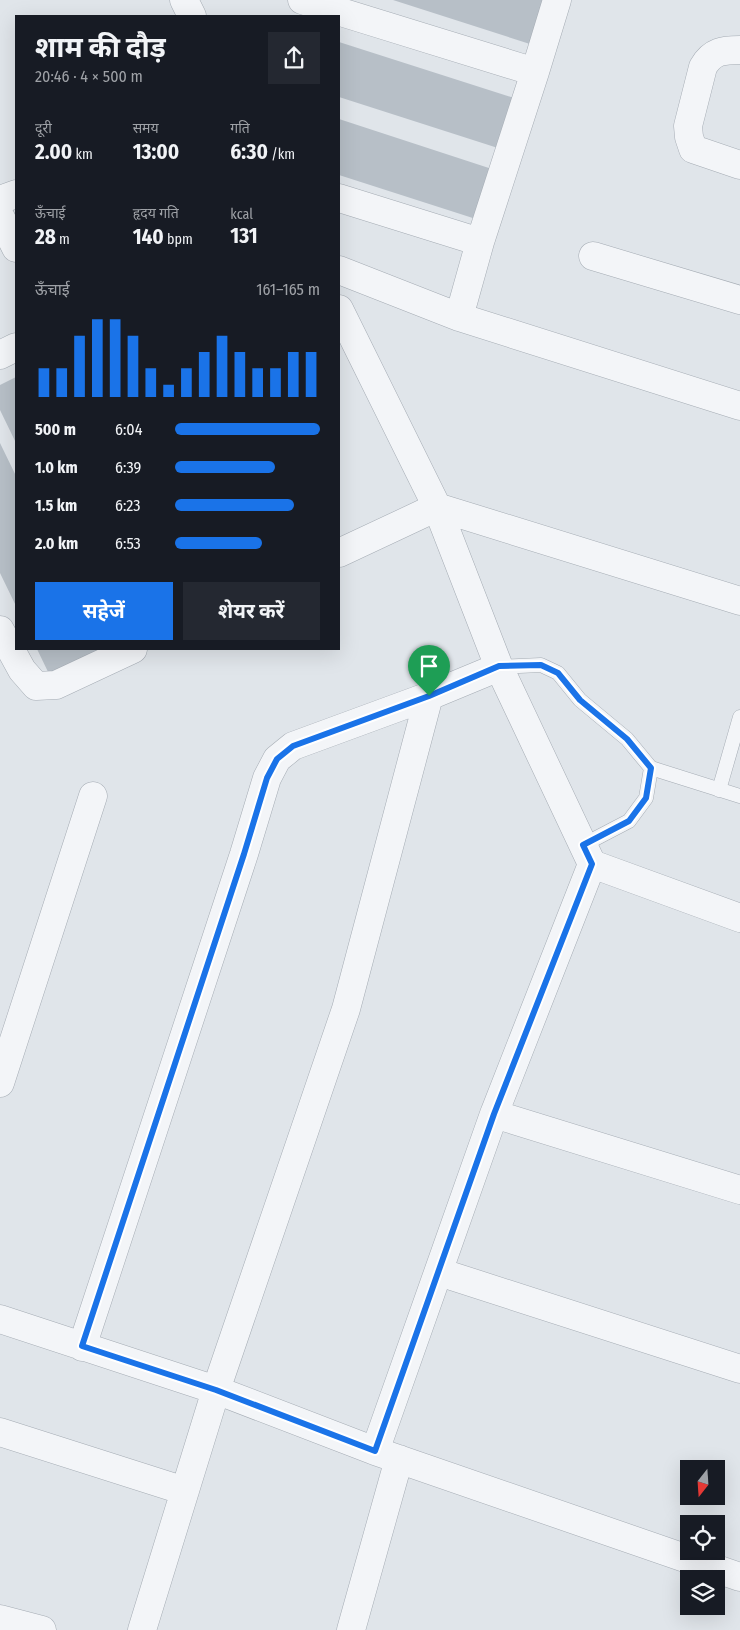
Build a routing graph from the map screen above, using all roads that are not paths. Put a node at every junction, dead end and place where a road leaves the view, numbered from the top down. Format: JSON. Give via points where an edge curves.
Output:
{"nodes":[{"id":1,"x":184,"y":0,"type":"edge"},
{"id":2,"x":302,"y":0,"type":"edge"},
{"id":3,"x":558,"y":0,"type":"edge"},
{"id":4,"x":192,"y":15,"type":"edge"},
{"id":5,"x":740,"y":50,"type":"edge"},
{"id":6,"x":535,"y":72,"type":"junction"},
{"id":7,"x":740,"y":165,"type":"edge"},
{"id":8,"x":15,"y":194,"type":"edge"},
{"id":9,"x":340,"y":198,"type":"edge"},
{"id":10,"x":0,"y":200,"type":"edge"},
{"id":11,"x":0,"y":216,"type":"edge"},
{"id":12,"x":480,"y":242,"type":"junction"},
{"id":13,"x":15,"y":246,"type":"edge"},
{"id":14,"x":593,"y":256,"type":"dead end"},
{"id":15,"x":340,"y":270,"type":"edge"},
{"id":16,"x":740,"y":300,"type":"edge"},
{"id":17,"x":340,"y":311,"type":"edge"},
{"id":18,"x":459,"y":317,"type":"junction"},
{"id":19,"x":15,"y":348,"type":"edge"},
{"id":20,"x":0,"y":355,"type":"edge"},
{"id":21,"x":740,"y":406,"type":"edge"},
{"id":22,"x":437,"y":507,"type":"junction"},
{"id":23,"x":340,"y":553,"type":"edge"},
{"id":24,"x":740,"y":601,"type":"edge"},
{"id":25,"x":0,"y":630,"type":"edge"},
{"id":26,"x":131,"y":650,"type":"edge"},
{"id":27,"x":499,"y":666,"type":"junction"},
{"id":28,"x":429,"y":696,"type":"junction"},
{"id":29,"x":740,"y":717,"type":"edge"},
{"id":30,"x":651,"y":768,"type":"junction"},
{"id":31,"x":719,"y":790,"type":"junction"},
{"id":32,"x":93,"y":796,"type":"dead end"},
{"id":33,"x":740,"y":796,"type":"edge"},
{"id":34,"x":588,"y":855,"type":"junction"},
{"id":35,"x":740,"y":918,"type":"edge"},
{"id":36,"x":0,"y":1084,"type":"edge"},
{"id":37,"x":494,"y":1114,"type":"junction"},
{"id":38,"x":740,"y":1190,"type":"edge"},
{"id":39,"x":439,"y":1272,"type":"junction"},
{"id":40,"x":0,"y":1319,"type":"edge"},
{"id":41,"x":82,"y":1346,"type":"junction"},
{"id":42,"x":740,"y":1369,"type":"edge"},
{"id":43,"x":216,"y":1390,"type":"junction"},
{"id":44,"x":0,"y":1432,"type":"edge"},
{"id":45,"x":387,"y":1455,"type":"junction"},
{"id":46,"x":185,"y":1491,"type":"junction"},
{"id":47,"x":740,"y":1578,"type":"edge"},
{"id":48,"x":0,"y":1618,"type":"edge"},
{"id":49,"x":42,"y":1630,"type":"edge"},
{"id":50,"x":142,"y":1630,"type":"edge"},
{"id":51,"x":351,"y":1630,"type":"edge"}],
"edges":[{"from":1,"to":4,"type":"street"},
{"from":2,"to":6,"type":"street"},
{"from":3,"to":6,"type":"street"},
{"from":5,"to":7,"type":"street","via":[[719,51],[707,60],[688,126],[693,149]]},
{"from":6,"to":12,"type":"street"},
{"from":8,"to":10,"type":"street"},
{"from":9,"to":12,"type":"street"},
{"from":11,"to":13,"type":"street"},
{"from":12,"to":18,"type":"street"},
{"from":14,"to":16,"type":"street"},
{"from":15,"to":18,"type":"street"},
{"from":17,"to":22,"type":"street"},
{"from":18,"to":21,"type":"street"},
{"from":19,"to":20,"type":"street"},
{"from":22,"to":23,"type":"street"},
{"from":22,"to":24,"type":"street"},
{"from":22,"to":27,"type":"street"},
{"from":25,"to":26,"type":"street","via":[[22,670],[36,686],[56,685]]},
{"from":27,"to":28,"type":"street"},
{"from":27,"to":30,"type":"lane","via":[[541,665],[558,673],[580,700],[627,739]]},
{"from":27,"to":34,"type":"street"},
{"from":28,"to":41,"type":"street","via":[[293,746],[277,759],[270,771]]},
{"from":28,"to":43,"type":"street","via":[[346,1009]]},
{"from":29,"to":31,"type":"lane"},
{"from":30,"to":31,"type":"lane"},
{"from":30,"to":34,"type":"lane","via":[[646,798],[629,821]]},
{"from":31,"to":33,"type":"lane"},
{"from":32,"to":36,"type":"street"},
{"from":34,"to":35,"type":"street"},
{"from":34,"to":37,"type":"street"},
{"from":37,"to":38,"type":"street"},
{"from":37,"to":39,"type":"street"},
{"from":39,"to":42,"type":"street"},
{"from":39,"to":45,"type":"street"},
{"from":40,"to":41,"type":"street"},
{"from":41,"to":43,"type":"street"},
{"from":43,"to":45,"type":"street"},
{"from":43,"to":46,"type":"street"},
{"from":44,"to":46,"type":"street"},
{"from":45,"to":47,"type":"street"},
{"from":45,"to":51,"type":"street"},
{"from":46,"to":50,"type":"street"},
{"from":48,"to":49,"type":"street"}]}
